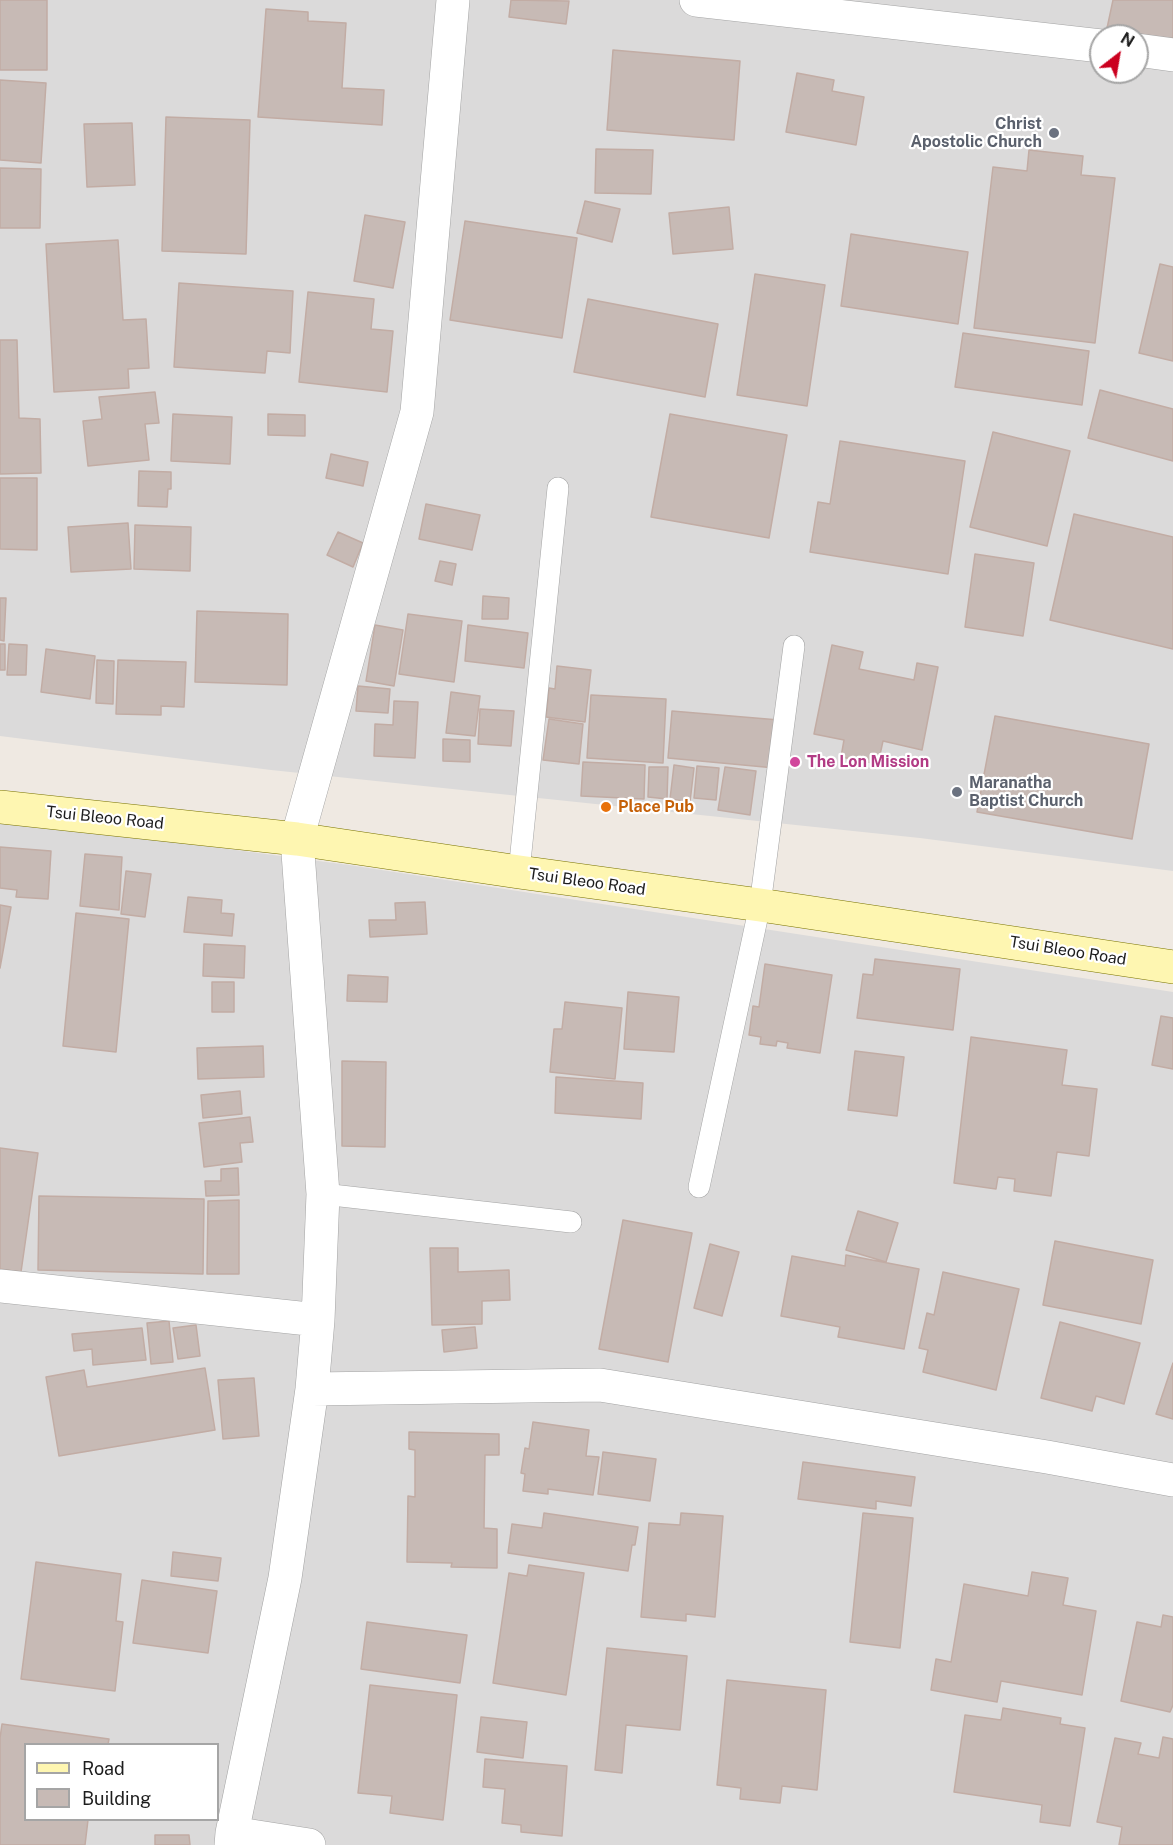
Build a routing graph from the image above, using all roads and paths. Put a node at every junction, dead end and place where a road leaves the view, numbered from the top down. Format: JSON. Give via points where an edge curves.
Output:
{"nodes":[{"id":1,"x":453,"y":0,"type":"edge"},
{"id":2,"x":696,"y":0,"type":"edge"},
{"id":3,"x":1089,"y":45,"type":"edge"},
{"id":4,"x":1149,"y":52,"type":"edge"},
{"id":5,"x":1173,"y":55,"type":"edge"},
{"id":6,"x":558,"y":488,"type":"dead end"},
{"id":7,"x":794,"y":646,"type":"dead end"},
{"id":8,"x":0,"y":807,"type":"edge"},
{"id":9,"x":297,"y":839,"type":"junction"},
{"id":10,"x":519,"y":873,"type":"junction"},
{"id":11,"x":760,"y":905,"type":"junction"},
{"id":12,"x":1173,"y":967,"type":"edge"},
{"id":13,"x":699,"y":1187,"type":"dead end"},
{"id":14,"x":323,"y":1194,"type":"junction"},
{"id":15,"x":571,"y":1222,"type":"dead end"},
{"id":16,"x":0,"y":1286,"type":"edge"},
{"id":17,"x":318,"y":1320,"type":"junction"},
{"id":18,"x":312,"y":1389,"type":"junction"},
{"id":19,"x":1173,"y":1480,"type":"edge"},
{"id":20,"x":231,"y":1839,"type":"edge"},
{"id":21,"x":309,"y":1845,"type":"edge"}],
"edges":[{"from":1,"to":9,"type":"street","via":[[417,411]]},
{"from":2,"to":3,"type":"street"},
{"from":4,"to":5,"type":"street"},
{"from":6,"to":10,"type":"lane"},
{"from":7,"to":11,"type":"lane"},
{"from":8,"to":9,"type":"street","name":"Tsui Bleoo Road"},
{"from":9,"to":10,"type":"street","name":"Tsui Bleoo Road"},
{"from":9,"to":14,"type":"street"},
{"from":10,"to":11,"type":"street","name":"Tsui Bleoo Road"},
{"from":11,"to":12,"type":"street","name":"Tsui Bleoo Road"},
{"from":11,"to":13,"type":"lane"},
{"from":14,"to":15,"type":"lane"},
{"from":14,"to":17,"type":"street"},
{"from":16,"to":17,"type":"street"},
{"from":17,"to":18,"type":"street"},
{"from":18,"to":19,"type":"street","via":[[600,1385]]},
{"from":18,"to":20,"type":"street","via":[[285,1578]]},
{"from":20,"to":21,"type":"street"}]}
